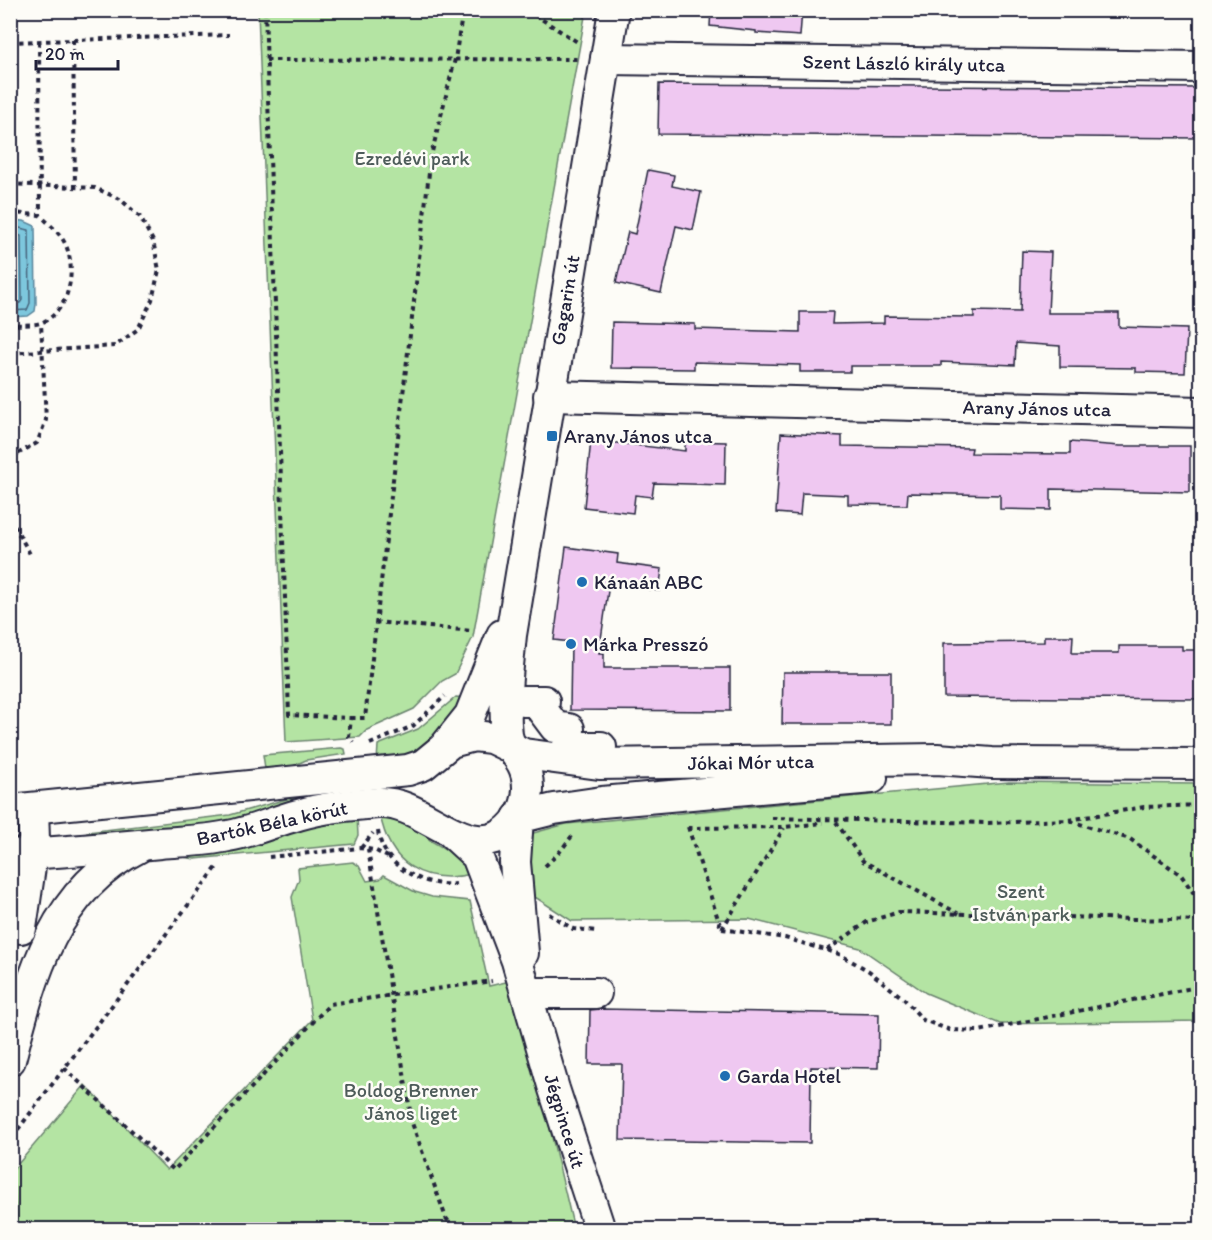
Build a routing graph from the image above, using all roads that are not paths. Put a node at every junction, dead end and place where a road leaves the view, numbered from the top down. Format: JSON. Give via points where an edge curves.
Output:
{"nodes":[{"id":1,"x":614,"y":10,"type":"edge"},
{"id":2,"x":606,"y":59,"type":"junction"},
{"id":3,"x":1202,"y":67,"type":"edge"},
{"id":4,"x":549,"y":396,"type":"junction"},
{"id":5,"x":1202,"y":412,"type":"edge"},
{"id":6,"x":517,"y":589,"type":"junction"},
{"id":7,"x":523,"y":701,"type":"dead end"},
{"id":8,"x":512,"y":750,"type":"junction"},
{"id":9,"x":440,"y":751,"type":"junction"},
{"id":10,"x":768,"y":761,"type":"junction"},
{"id":11,"x":992,"y":763,"type":"junction"},
{"id":12,"x":1202,"y":764,"type":"edge"},
{"id":13,"x":22,"y":809,"type":"edge"},
{"id":14,"x":518,"y":818,"type":"junction"},
{"id":15,"x":446,"y":829,"type":"junction"},
{"id":16,"x":151,"y":844,"type":"junction"},
{"id":17,"x":22,"y":854,"type":"edge"},
{"id":18,"x":16,"y":915,"type":"edge"},
{"id":19,"x":596,"y":993,"type":"dead end"},
{"id":20,"x":531,"y":1002,"type":"junction"},
{"id":21,"x":24,"y":1004,"type":"junction"},
{"id":22,"x":10,"y":1060,"type":"edge"},
{"id":23,"x":600,"y":1230,"type":"edge"}],
"edges":[{"from":1,"to":2,"type":"street","name":"Gagarin út"},
{"from":2,"to":3,"type":"street","name":"Szent László király utca"},
{"from":2,"to":4,"type":"street","name":"Gagarin út"},
{"from":4,"to":5,"type":"street","name":"Arany János utca"},
{"from":4,"to":6,"type":"street","name":"Gagarin út"},
{"from":6,"to":8,"type":"street","name":"Gagarin út","via":[[506,711]]},
{"from":6,"to":9,"type":"street","name":"Gagarin út","via":[[475,705],[456,735]]},
{"from":7,"to":10,"type":"street","via":[[544,701],[543,711],[555,727],[570,729],[568,747],[667,747]]},
{"from":8,"to":9,"type":"street","name":"Bartók Béla körút","via":[[496,739],[478,735],[457,739]]},
{"from":8,"to":10,"type":"street","name":"Jókai Mór utca","via":[[599,764]]},
{"from":8,"to":14,"type":"street","name":"Gagarin út","via":[[528,783],[527,799]]},
{"from":9,"to":13,"type":"street","name":"Bartók Béla körút","via":[[423,765],[401,771]]},
{"from":9,"to":15,"type":"street","via":[[426,774],[424,791],[429,809]]},
{"from":10,"to":11,"type":"street","name":"Jókai Mór utca","via":[[937,759]]},
{"from":11,"to":12,"type":"street","name":"Jókai Mór utca"},
{"from":11,"to":14,"type":"street","name":"Jókai Mór utca","via":[[925,773],[602,802]]},
{"from":13,"to":17,"type":"street","via":[[35,830]]},
{"from":14,"to":15,"type":"street","name":"Bartók Béla körút","via":[[491,838],[469,839]]},
{"from":14,"to":20,"type":"street","name":"Jégpince út","via":[[515,873]]},
{"from":15,"to":16,"type":"street","name":"Bartók Béla körút","via":[[406,808],[380,803],[313,811],[227,837]]},
{"from":15,"to":20,"type":"street","name":"Jégpince út","via":[[473,849],[483,868]]},
{"from":16,"to":17,"type":"street","name":"Bartók Béla körút"},
{"from":16,"to":21,"type":"street","via":[[94,876],[71,901]]},
{"from":17,"to":18,"type":"street"},
{"from":18,"to":21,"type":"street","via":[[26,975]]},
{"from":19,"to":20,"type":"street"},
{"from":20,"to":23,"type":"street","name":"Jégpince út","via":[[554,1089]]},
{"from":21,"to":22,"type":"street"}]}
